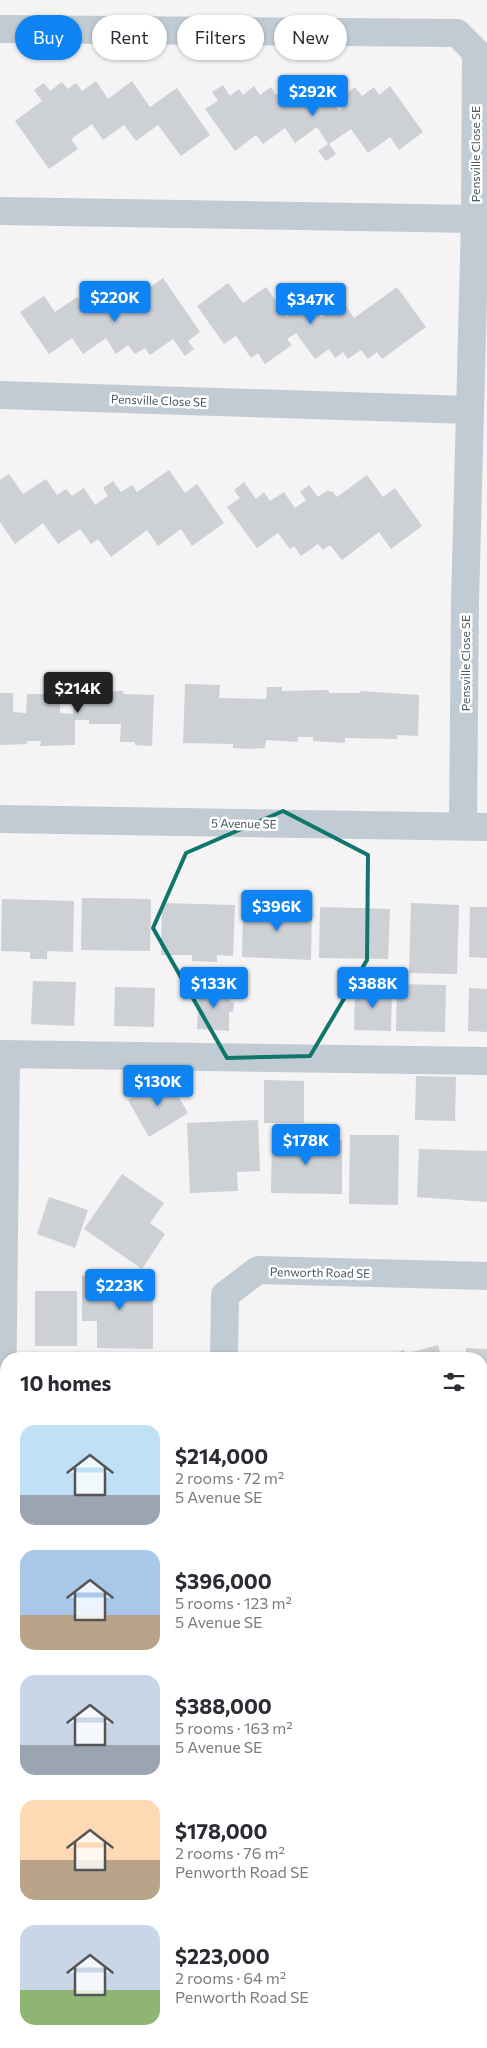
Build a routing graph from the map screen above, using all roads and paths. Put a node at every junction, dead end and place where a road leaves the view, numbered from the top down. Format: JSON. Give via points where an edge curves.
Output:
{"nodes":[{"id":1,"x":0,"y":29,"type":"edge"},
{"id":2,"x":0,"y":211,"type":"edge"},
{"id":3,"x":475,"y":219,"type":"junction"},
{"id":4,"x":0,"y":395,"type":"edge"},
{"id":5,"x":469,"y":410,"type":"junction"},
{"id":6,"x":0,"y":819,"type":"edge"},
{"id":7,"x":475,"y":826,"type":"edge"},
{"id":8,"x":3,"y":1054,"type":"edge"},
{"id":9,"x":487,"y":1061,"type":"edge"},
{"id":10,"x":487,"y":1276,"type":"edge"},
{"id":11,"x":1,"y":1352,"type":"edge"},
{"id":12,"x":224,"y":1352,"type":"edge"}],
"edges":[{"from":1,"to":3,"type":"street","name":"Pensville Close SE","via":[[457,33],[476,52]]},
{"from":2,"to":3,"type":"street"},
{"from":3,"to":5,"type":"street","name":"Pensville Close SE"},
{"from":4,"to":5,"type":"street","name":"Pensville Close SE"},
{"from":5,"to":7,"type":"street","name":"Pensville Close SE"},
{"from":6,"to":7,"type":"street","name":"5 Avenue SE"},
{"from":8,"to":9,"type":"street"},
{"from":8,"to":11,"type":"street"},
{"from":10,"to":12,"type":"street","name":"Penworth Road SE","via":[[258,1270],[225,1295]]}]}
